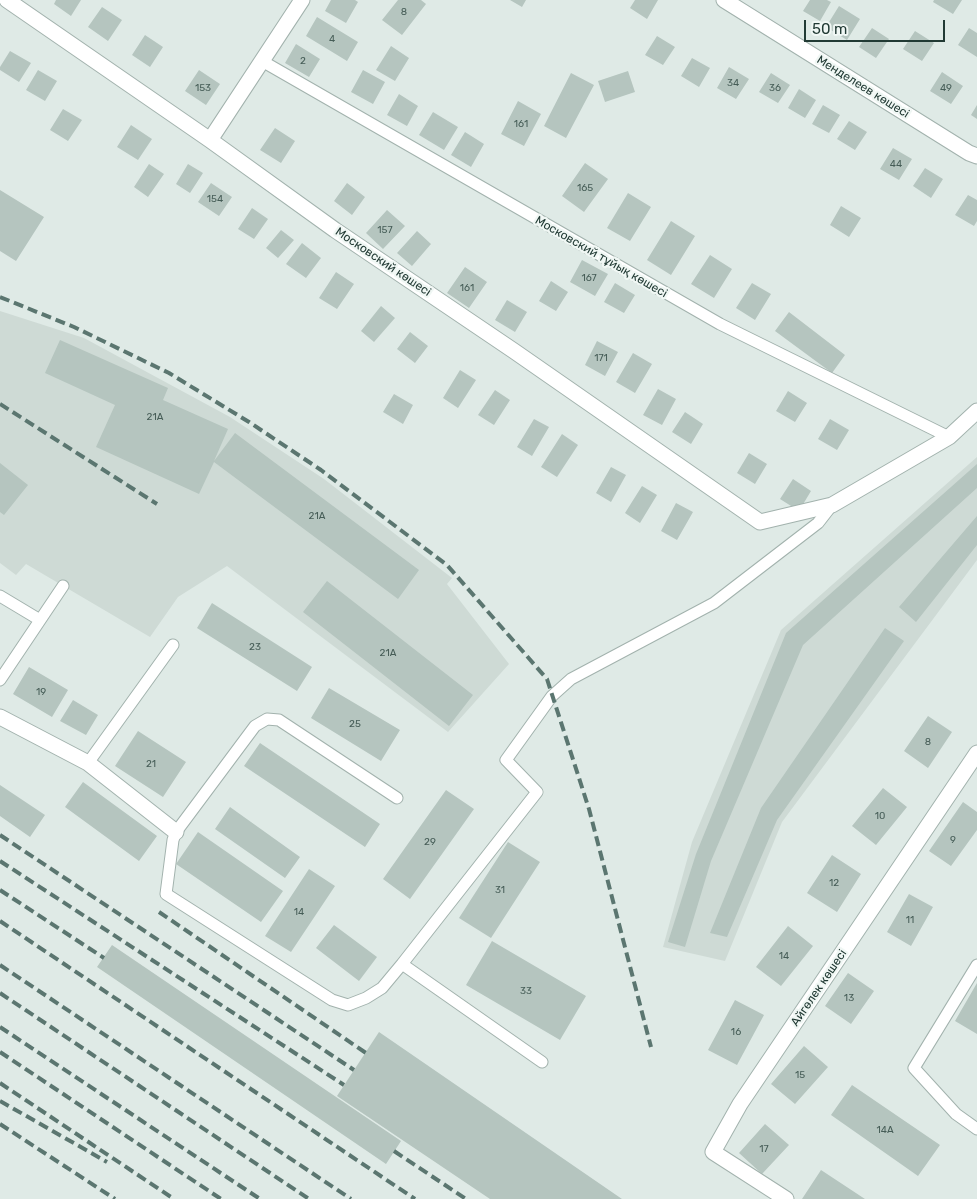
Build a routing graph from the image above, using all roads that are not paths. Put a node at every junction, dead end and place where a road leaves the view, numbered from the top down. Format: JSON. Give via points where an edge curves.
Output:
{"nodes":[{"id":1,"x":7,"y":0,"type":"edge"},
{"id":2,"x":302,"y":0,"type":"edge"},
{"id":3,"x":724,"y":0,"type":"edge"},
{"id":4,"x":262,"y":61,"type":"junction"},
{"id":5,"x":210,"y":140,"type":"junction"},
{"id":6,"x":977,"y":156,"type":"edge"},
{"id":7,"x":977,"y":411,"type":"edge"},
{"id":8,"x":949,"y":437,"type":"junction"},
{"id":9,"x":832,"y":505,"type":"junction"},
{"id":10,"x":63,"y":586,"type":"dead end"},
{"id":11,"x":0,"y":596,"type":"edge"},
{"id":12,"x":40,"y":620,"type":"junction"},
{"id":13,"x":173,"y":645,"type":"dead end"},
{"id":14,"x":0,"y":680,"type":"edge"},
{"id":15,"x":0,"y":716,"type":"edge"},
{"id":16,"x":977,"y":754,"type":"edge"},
{"id":17,"x":88,"y":763,"type":"junction"},
{"id":18,"x":397,"y":798,"type":"dead end"},
{"id":19,"x":176,"y":832,"type":"junction"},
{"id":20,"x":402,"y":964,"type":"junction"},
{"id":21,"x":977,"y":965,"type":"edge"},
{"id":22,"x":542,"y":1062,"type":"dead end"},
{"id":23,"x":977,"y":1129,"type":"edge"},
{"id":24,"x":786,"y":1199,"type":"edge"}],
"edges":[{"from":1,"to":5,"type":"street","name":"Московский көшесі"},
{"from":2,"to":4,"type":"street"},
{"from":3,"to":6,"type":"street","name":"Менделеев көшесі"},
{"from":4,"to":5,"type":"street"},
{"from":4,"to":8,"type":"lane","name":"Московский тұйық көшесі","via":[[720,324]]},
{"from":5,"to":9,"type":"street","name":"Московский көшесі","via":[[334,230],[760,522]]},
{"from":7,"to":8,"type":"street"},
{"from":8,"to":9,"type":"street"},
{"from":9,"to":20,"type":"lane","via":[[818,523],[714,603],[571,680],[552,696],[506,760],[537,792]]},
{"from":10,"to":12,"type":"lane"},
{"from":11,"to":12,"type":"lane"},
{"from":12,"to":14,"type":"lane"},
{"from":13,"to":17,"type":"lane"},
{"from":15,"to":17,"type":"street"},
{"from":16,"to":24,"type":"street","name":"Айгөлек көшесі","via":[[740,1104],[713,1152]]},
{"from":17,"to":19,"type":"street"},
{"from":18,"to":19,"type":"lane","via":[[279,720],[267,719],[255,726]]},
{"from":19,"to":20,"type":"lane","via":[[166,894],[332,1000],[348,1005],[366,998],[382,988]]},
{"from":20,"to":22,"type":"lane"},
{"from":21,"to":23,"type":"lane","via":[[914,1068],[956,1114]]}]}
